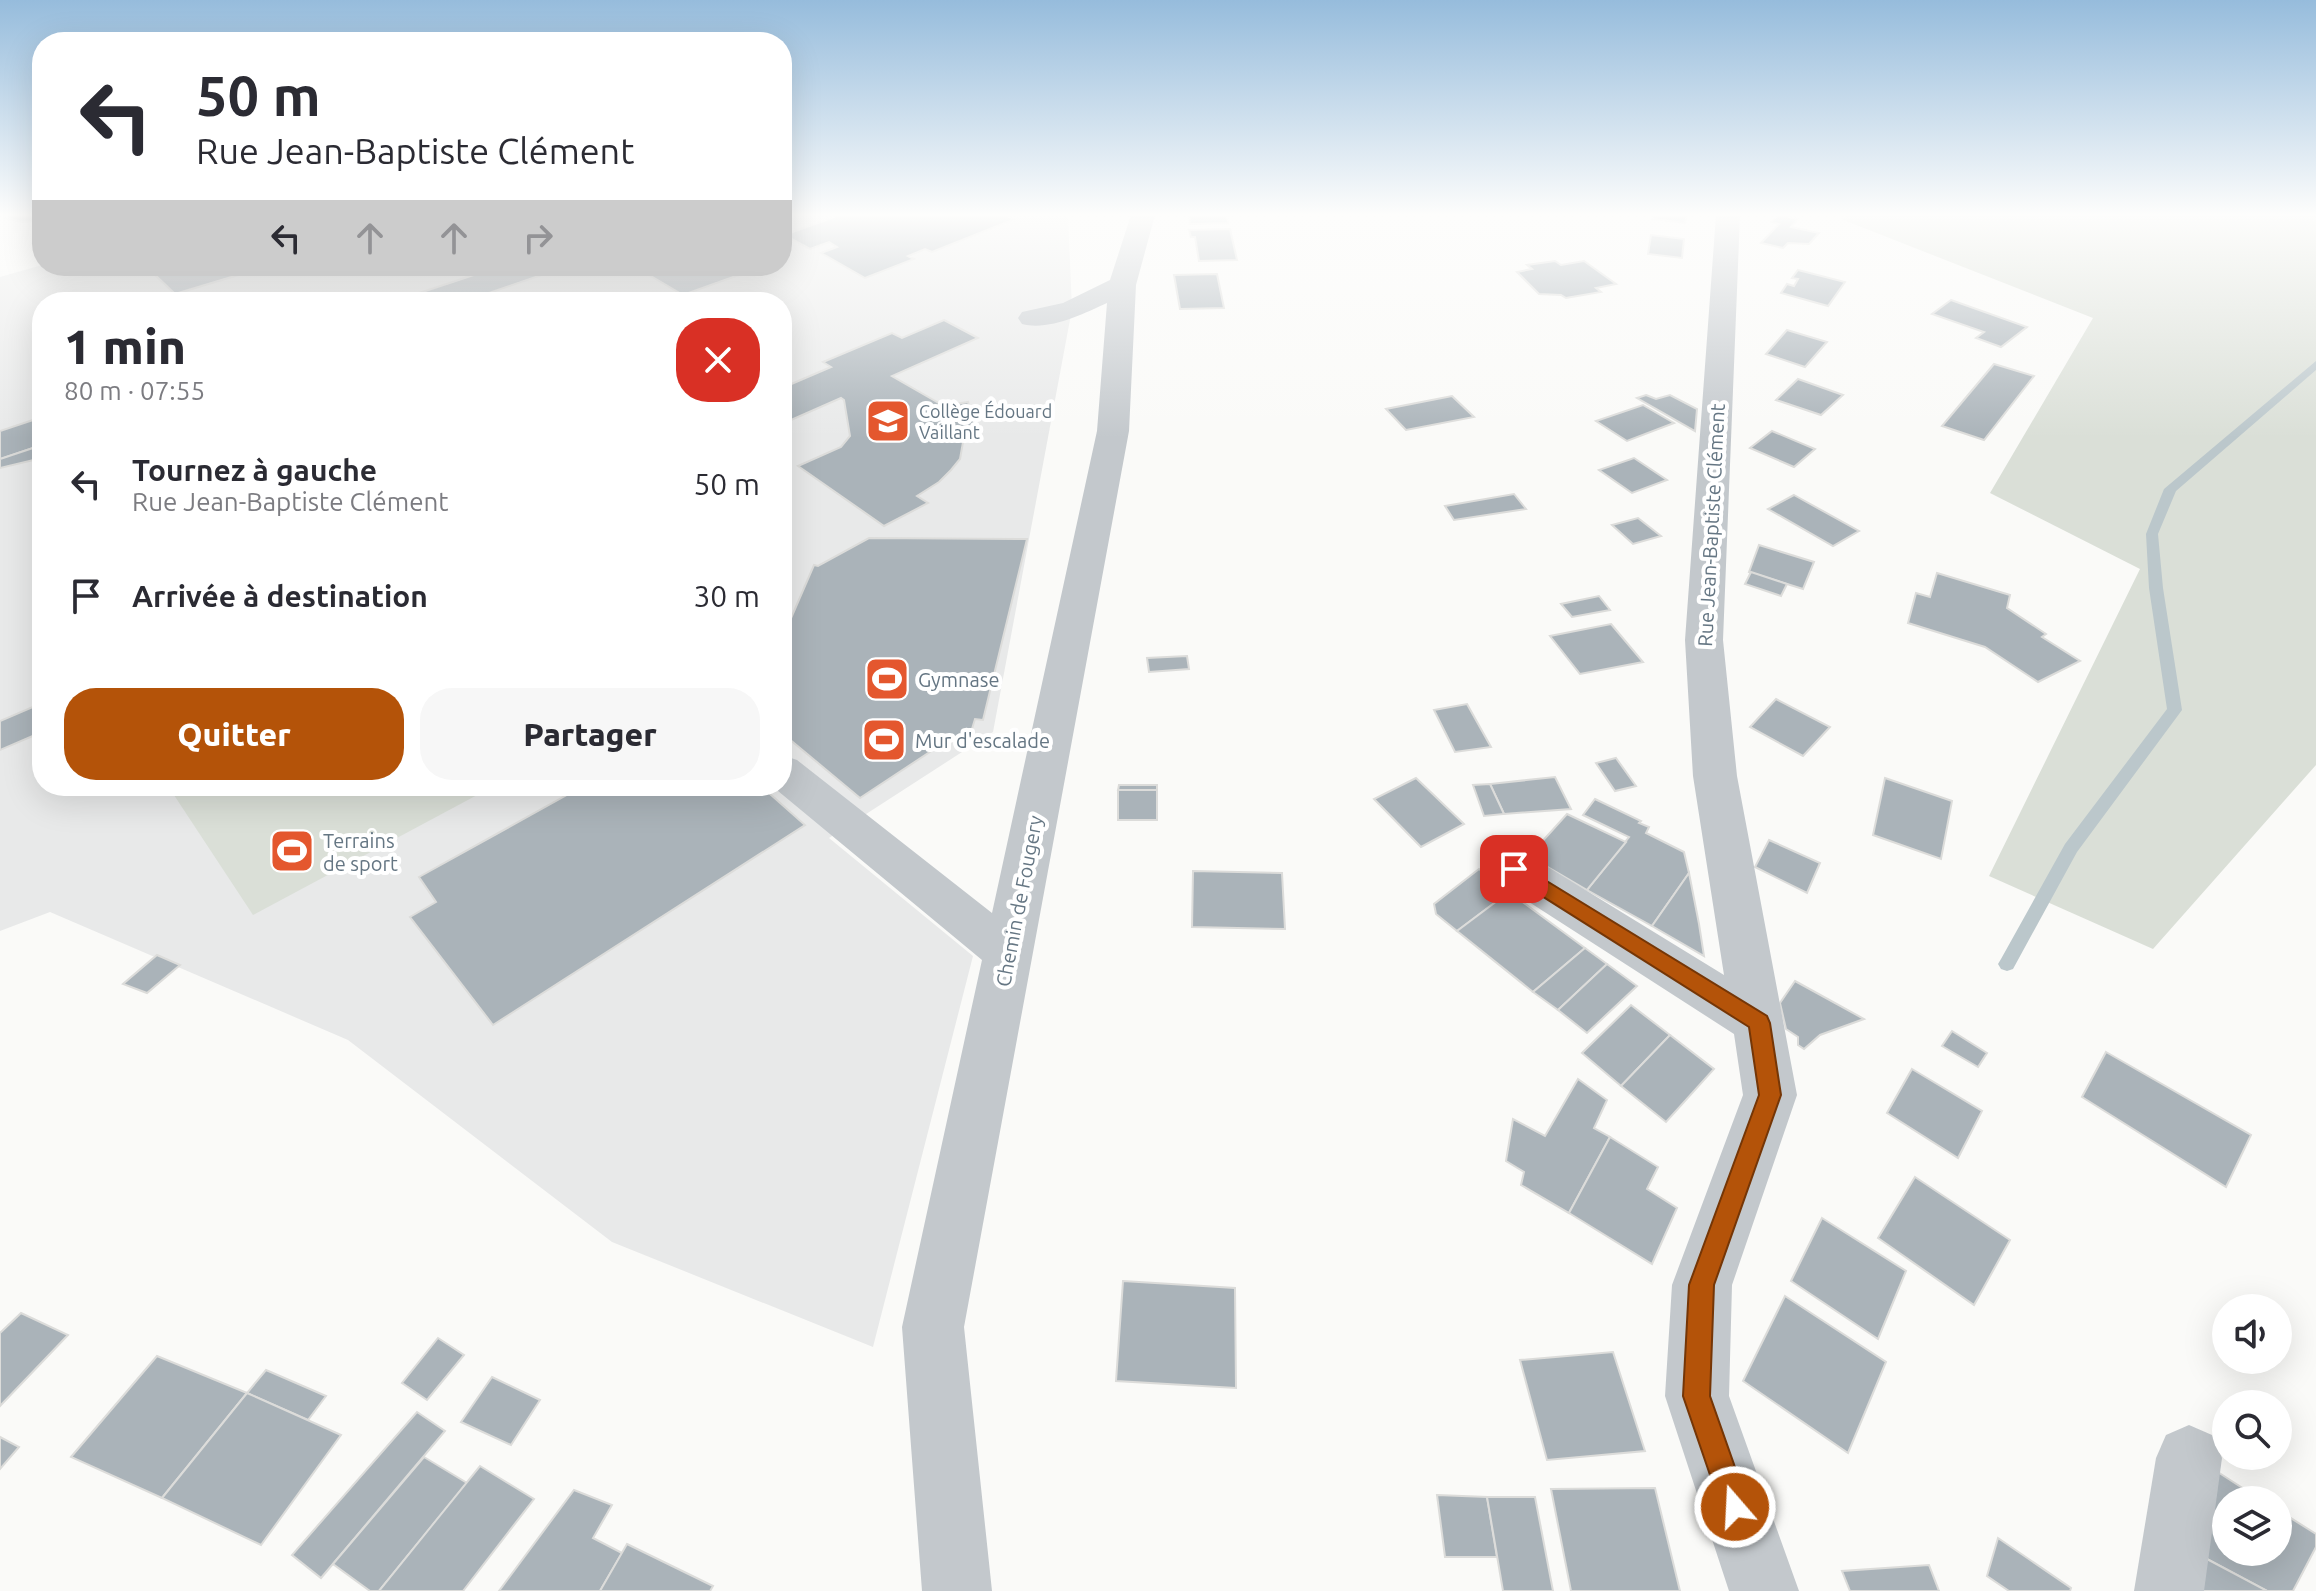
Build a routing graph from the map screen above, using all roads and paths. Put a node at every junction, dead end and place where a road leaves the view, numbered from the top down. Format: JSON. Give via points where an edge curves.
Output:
{"nodes":[{"id":1,"x":1113,"y":289,"type":"edge"},
{"id":2,"x":1122,"y":289,"type":"edge"},
{"id":3,"x":1724,"y":289,"type":"edge"},
{"id":4,"x":1032,"y":318,"type":"dead end"},
{"id":5,"x":792,"y":779,"type":"edge"},
{"id":6,"x":1514,"y":869,"type":"dead end"},
{"id":7,"x":1008,"y":953,"type":"junction"},
{"id":8,"x":1759,"y":1023,"type":"junction"},
{"id":9,"x":2189,"y":1458,"type":"dead end"},
{"id":10,"x":957,"y":1591,"type":"edge"},
{"id":11,"x":1764,"y":1591,"type":"edge"},
{"id":12,"x":2169,"y":1591,"type":"edge"}],
"edges":[{"from":1,"to":4,"type":"street","via":[[1072,309]]},
{"from":2,"to":7,"type":"street","name":"Chemin de Fougery","via":[[1113,431]]},
{"from":3,"to":8,"type":"street","name":"Rue Jean-Baptiste Clément","via":[[1704,640],[1715,776]]},
{"from":5,"to":7,"type":"street"},
{"from":6,"to":8,"type":"street"},
{"from":7,"to":10,"type":"street","name":"Chemin de Fougery","via":[[933,1327]]},
{"from":8,"to":11,"type":"street","name":"Rue Jean-Baptiste Clément","via":[[1770,1095],[1702,1285],[1697,1396]]},
{"from":9,"to":12,"type":"street"}]}
